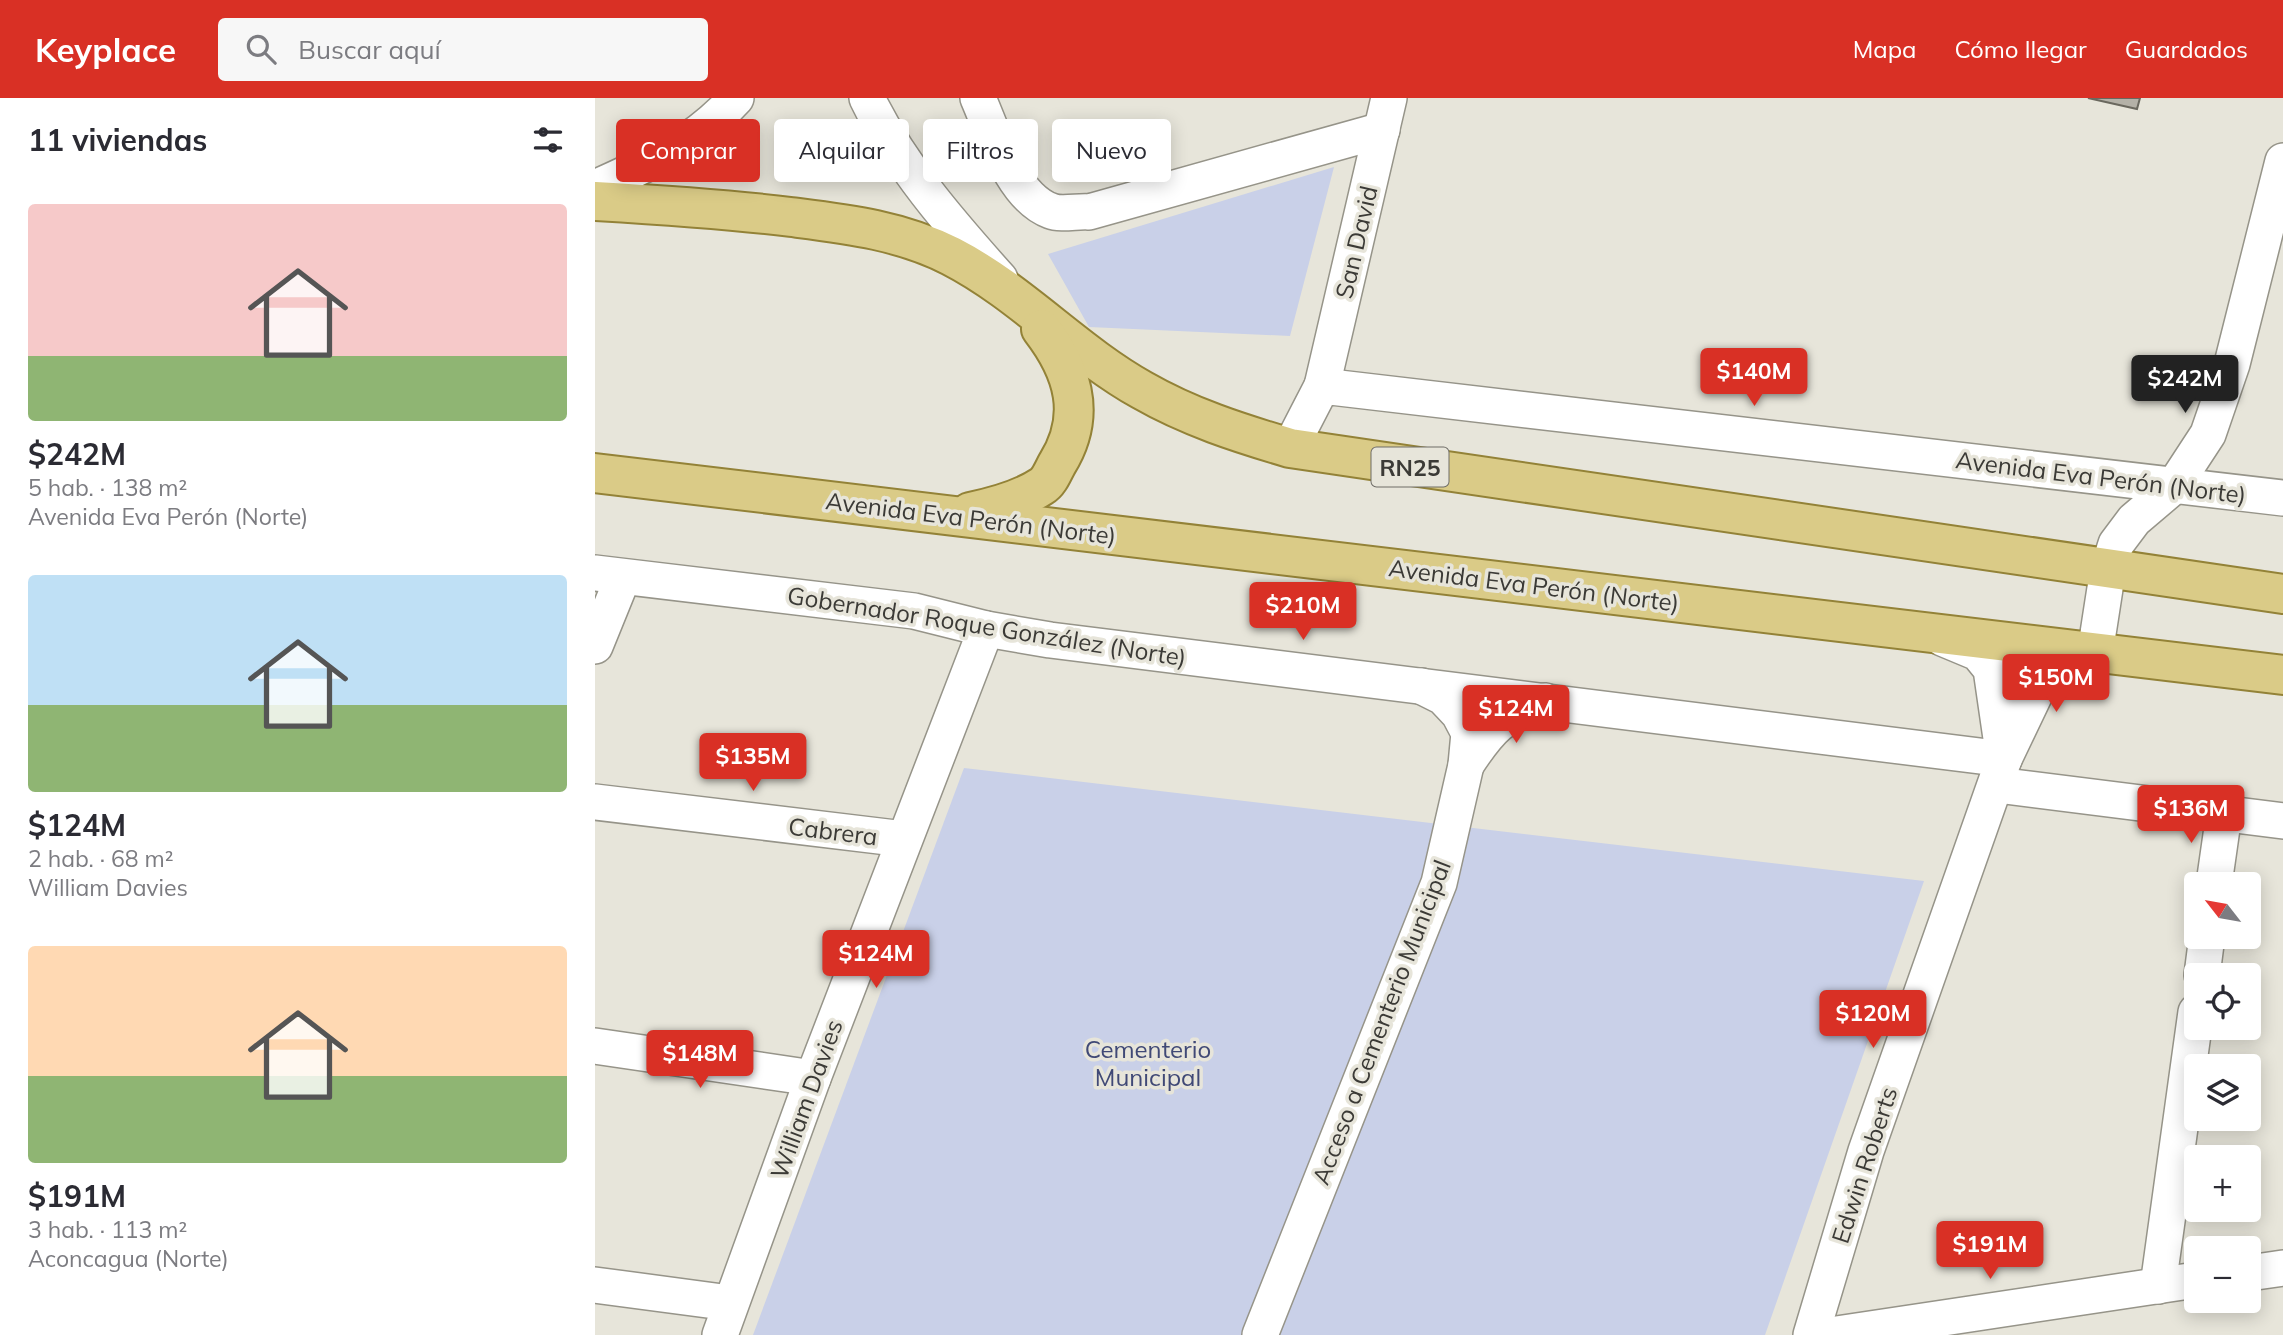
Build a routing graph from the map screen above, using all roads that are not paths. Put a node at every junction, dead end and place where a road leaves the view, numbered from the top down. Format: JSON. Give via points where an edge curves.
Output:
{"nodes":[{"id":1,"x":736,"y":98,"type":"edge"},
{"id":2,"x":867,"y":98,"type":"edge"},
{"id":3,"x":978,"y":98,"type":"edge"},
{"id":4,"x":1386,"y":114,"type":"edge"},
{"id":5,"x":2283,"y":161,"type":"edge"},
{"id":6,"x":595,"y":188,"type":"edge"},
{"id":7,"x":595,"y":201,"type":"edge"},
{"id":8,"x":1014,"y":295,"type":"junction"},
{"id":9,"x":1322,"y":386,"type":"junction"},
{"id":10,"x":1290,"y":449,"type":"junction"},
{"id":11,"x":595,"y":473,"type":"edge"},
{"id":12,"x":2174,"y":486,"type":"junction"},
{"id":13,"x":2283,"y":498,"type":"edge"},
{"id":14,"x":955,"y":516,"type":"junction"},
{"id":15,"x":2108,"y":569,"type":"junction"},
{"id":16,"x":609,"y":575,"type":"edge"},
{"id":17,"x":2280,"y":594,"type":"edge"},
{"id":18,"x":986,"y":629,"type":"junction"},
{"id":19,"x":1929,"y":633,"type":"junction"},
{"id":20,"x":595,"y":646,"type":"edge"},
{"id":21,"x":2095,"y":653,"type":"junction"},
{"id":22,"x":2274,"y":673,"type":"edge"},
{"id":23,"x":1418,"y":684,"type":"junction"},
{"id":24,"x":1546,"y":700,"type":"junction"},
{"id":25,"x":1466,"y":765,"type":"junction"},
{"id":26,"x":2001,"y":772,"type":"junction"},
{"id":27,"x":595,"y":802,"type":"edge"},
{"id":28,"x":2224,"y":814,"type":"junction"},
{"id":29,"x":2283,"y":821,"type":"edge"},
{"id":30,"x":904,"y":839,"type":"junction"},
{"id":31,"x":2216,"y":872,"type":"edge"},
{"id":32,"x":2192,"y":1040,"type":"edge"},
{"id":33,"x":595,"y":1046,"type":"edge"},
{"id":34,"x":813,"y":1078,"type":"junction"},
{"id":35,"x":2283,"y":1268,"type":"edge"},
{"id":36,"x":2261,"y":1271,"type":"edge"},
{"id":37,"x":2184,"y":1282,"type":"edge"},
{"id":38,"x":595,"y":1285,"type":"edge"},
{"id":39,"x":2158,"y":1286,"type":"junction"},
{"id":40,"x":725,"y":1319,"type":"edge"},
{"id":41,"x":2007,"y":1321,"type":"edge"},
{"id":42,"x":1260,"y":1335,"type":"edge"},
{"id":43,"x":1811,"y":1335,"type":"edge"},
{"id":44,"x":1830,"y":1335,"type":"edge"}],
"edges":[{"from":1,"to":6,"type":"street","via":[[712,125],[669,154]]},
{"from":2,"to":8,"type":"street","via":[[942,214]]},
{"from":3,"to":4,"type":"street","via":[[1010,172],[1029,195],[1051,211],[1089,212]]},
{"from":4,"to":9,"type":"street","name":"San David"},
{"from":5,"to":12,"type":"street","via":[[2232,364],[2208,434]]},
{"from":7,"to":8,"type":"main road","number":"RN25","via":[[728,209],[862,226],[950,256]]},
{"from":8,"to":10,"type":"main road","number":"RN25","via":[[1141,390],[1217,426]]},
{"from":8,"to":14,"type":"main road","via":[[1053,345],[1071,378],[1074,411],[1069,446],[1045,485],[996,507]]},
{"from":9,"to":10,"type":"street"},
{"from":9,"to":12,"type":"street","name":"Avenida Eva Perón (Norte)"},
{"from":10,"to":15,"type":"main road","number":"RN25"},
{"from":11,"to":14,"type":"main road","name":"Avenida Eva Perón (Norte)"},
{"from":12,"to":13,"type":"street","name":"Avenida Eva Perón (Norte)"},
{"from":12,"to":15,"type":"street","via":[[2134,520],[2116,544]]},
{"from":14,"to":19,"type":"main road","name":"Avenida Eva Perón (Norte)"},
{"from":15,"to":17,"type":"main road","number":"RN25"},
{"from":15,"to":21,"type":"street"},
{"from":16,"to":18,"type":"street","name":"Gobernador Roque González (Norte)","via":[[913,611]]},
{"from":16,"to":20,"type":"street"},
{"from":18,"to":23,"type":"street","name":"Gobernador Roque González (Norte)"},
{"from":18,"to":30,"type":"street","name":"William Davies"},
{"from":19,"to":21,"type":"main road","name":"Avenida Eva Perón (Norte)"},
{"from":19,"to":26,"type":"street","via":[[1978,653],[1991,668]]},
{"from":21,"to":22,"type":"main road","name":"Avenida Eva Perón (Norte)"},
{"from":21,"to":26,"type":"street","name":"Edwin Roberts","via":[[2070,662],[2037,690]]},
{"from":23,"to":24,"type":"street","name":"Gobernador Roque González (Norte)"},
{"from":23,"to":25,"type":"street","name":"Acceso a Cementerio Municipal","via":[[1443,696],[1459,713],[1469,733]]},
{"from":24,"to":25,"type":"street","via":[[1503,717]]},
{"from":24,"to":26,"type":"street","name":"Gobernador Roque González (Norte)"},
{"from":25,"to":42,"type":"street","name":"Acceso a Cementerio Municipal","via":[[1439,883]]},
{"from":26,"to":28,"type":"street","name":"Gobernador Roque González (Norte)"},
{"from":26,"to":43,"type":"street","name":"Edwin Roberts","via":[[1867,1151]]},
{"from":27,"to":30,"type":"street","name":"Cabrera"},
{"from":28,"to":29,"type":"street","name":"Gobernador Roque González (Norte)"},
{"from":28,"to":31,"type":"street"},
{"from":30,"to":34,"type":"street","name":"William Davies"},
{"from":32,"to":39,"type":"street"},
{"from":33,"to":34,"type":"street"},
{"from":34,"to":40,"type":"street","name":"William Davies"},
{"from":35,"to":36,"type":"street"},
{"from":37,"to":39,"type":"street"},
{"from":38,"to":40,"type":"street"},
{"from":39,"to":41,"type":"street"},
{"from":41,"to":44,"type":"street"}]}
